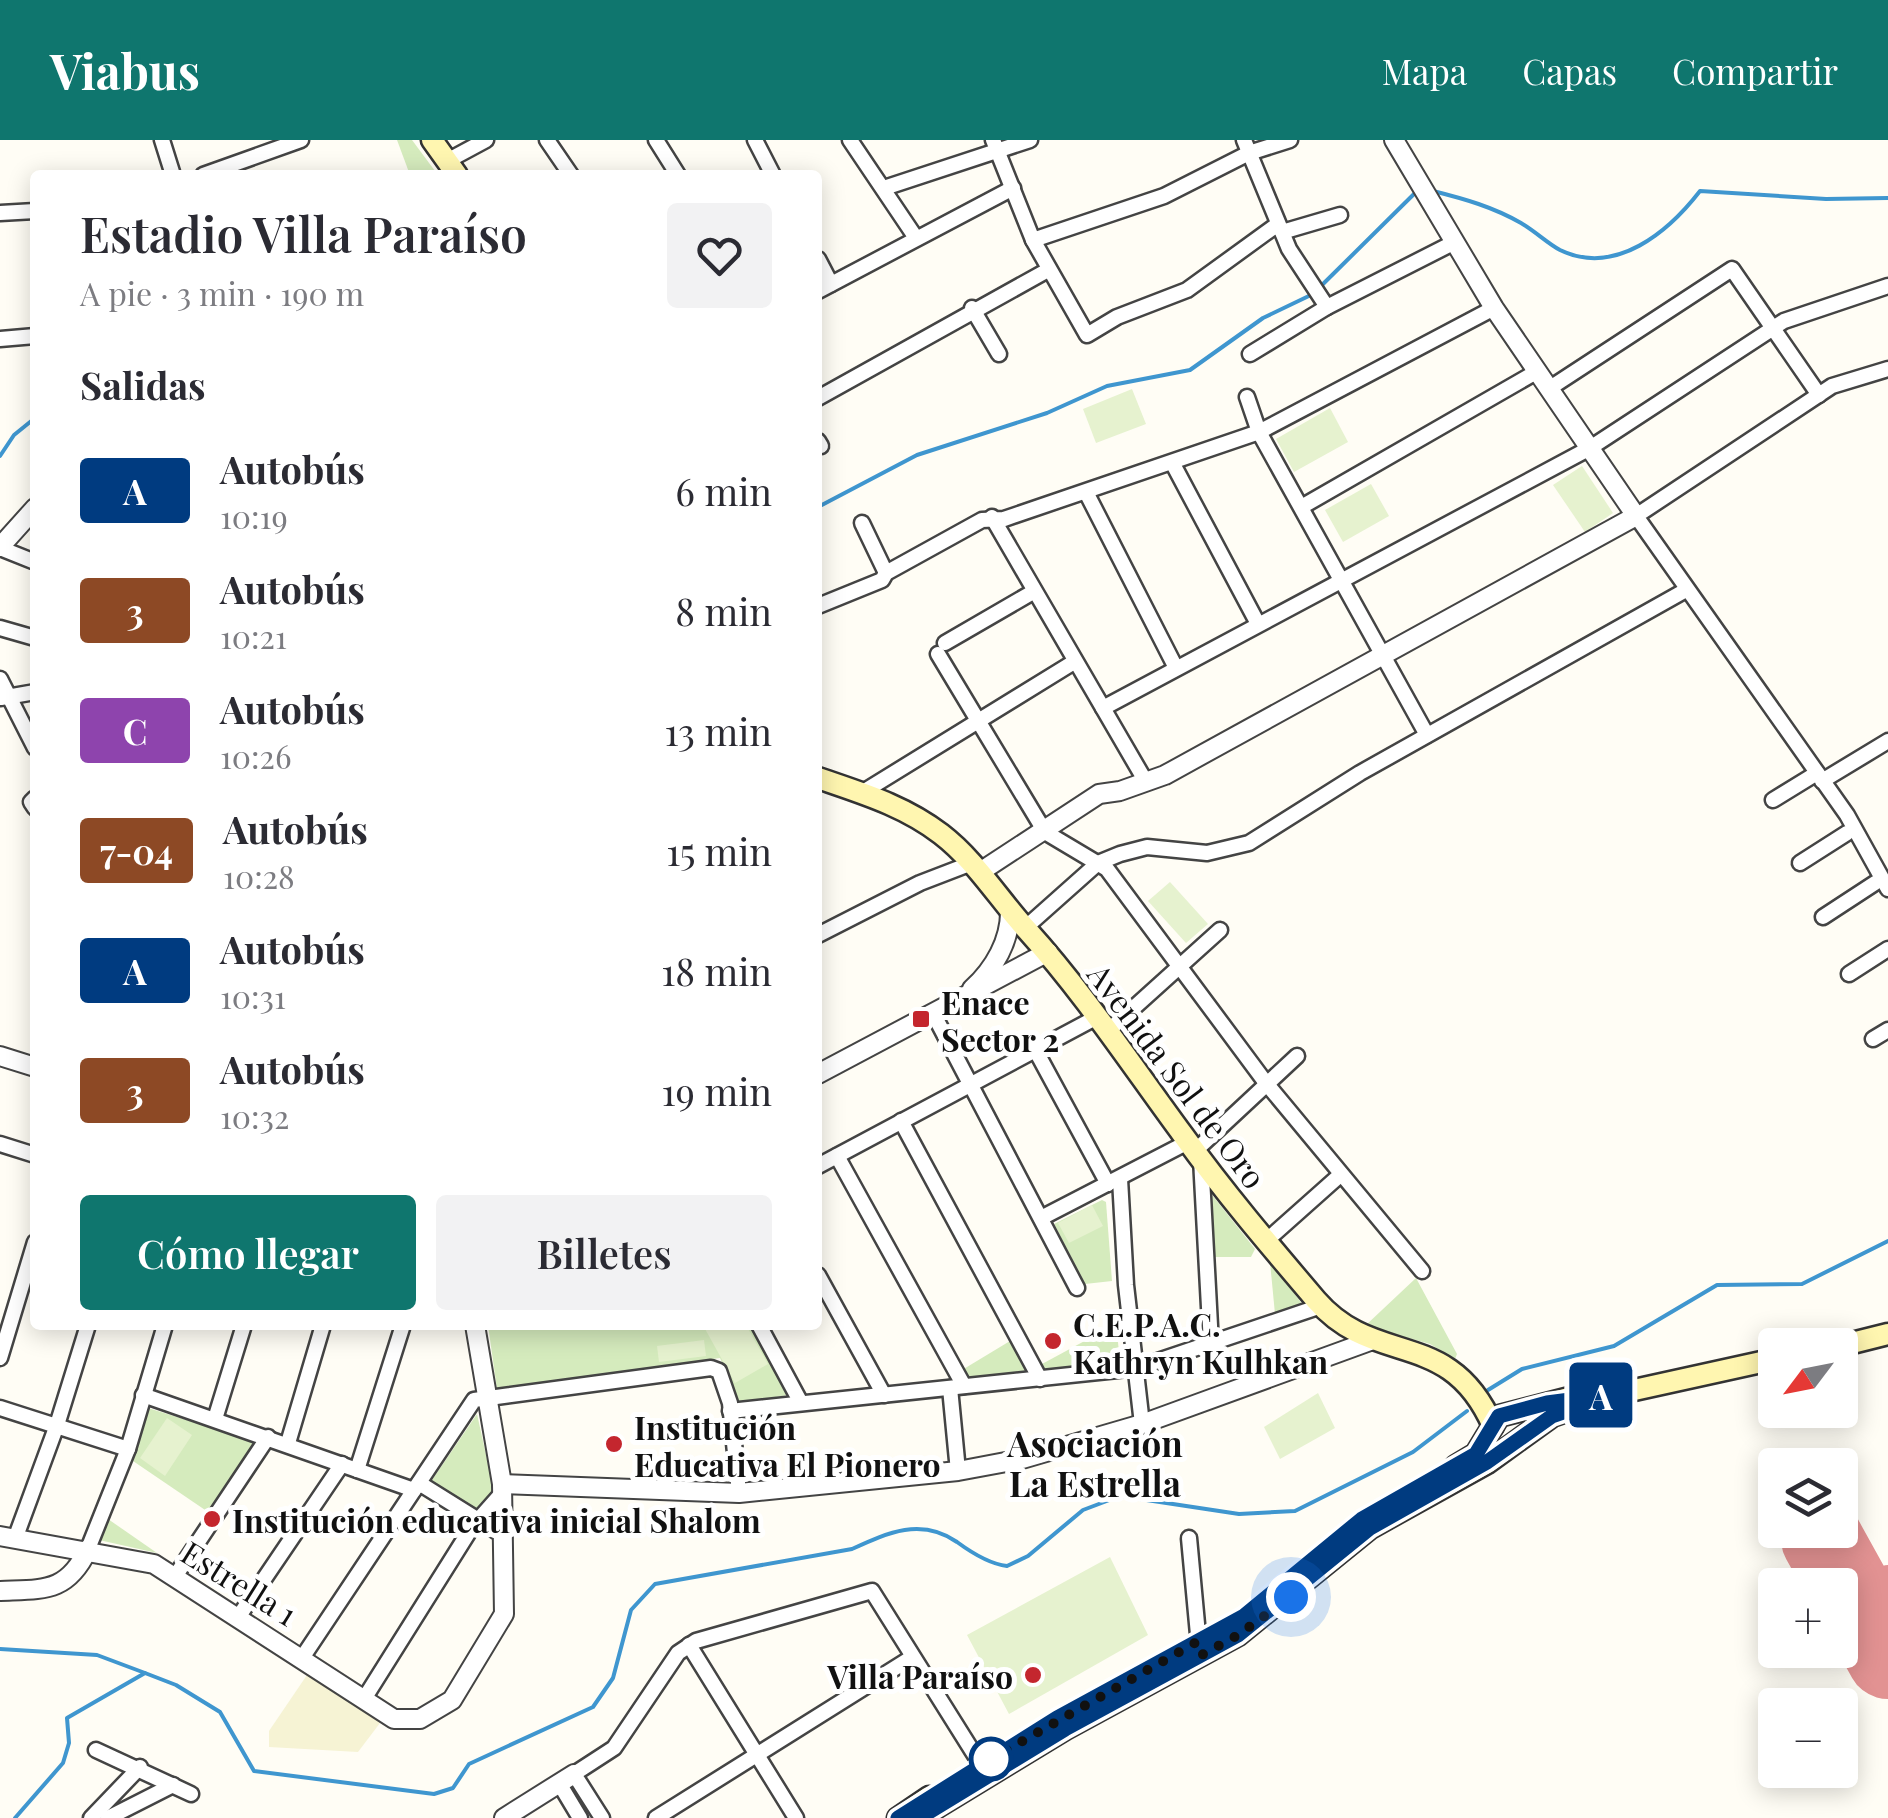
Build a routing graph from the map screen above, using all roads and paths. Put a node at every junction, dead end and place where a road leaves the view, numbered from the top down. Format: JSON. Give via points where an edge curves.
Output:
{"nodes":[{"id":1,"x":162,"y":140,"type":"edge"},
{"id":2,"x":301,"y":140,"type":"edge"},
{"id":3,"x":432,"y":140,"type":"edge"},
{"id":4,"x":486,"y":140,"type":"edge"},
{"id":5,"x":548,"y":140,"type":"edge"},
{"id":6,"x":656,"y":140,"type":"edge"},
{"id":7,"x":755,"y":140,"type":"edge"},
{"id":8,"x":850,"y":140,"type":"edge"},
{"id":9,"x":1030,"y":140,"type":"edge"},
{"id":10,"x":1290,"y":140,"type":"edge"},
{"id":11,"x":1394,"y":140,"type":"edge"},
{"id":12,"x":995,"y":145,"type":"edge"},
{"id":13,"x":1246,"y":147,"type":"edge"},
{"id":14,"x":452,"y":168,"type":"edge"},
{"id":15,"x":171,"y":170,"type":"edge"},
{"id":16,"x":217,"y":170,"type":"edge"},
{"id":17,"x":568,"y":170,"type":"edge"},
{"id":18,"x":675,"y":170,"type":"edge"},
{"id":19,"x":770,"y":170,"type":"edge"},
{"id":20,"x":884,"y":188,"type":"junction"},
{"id":21,"x":1012,"y":188,"type":"junction"},
{"id":22,"x":30,"y":211,"type":"edge"},
{"id":23,"x":0,"y":213,"type":"edge"},
{"id":24,"x":1340,"y":215,"type":"dead end"},
{"id":25,"x":1280,"y":228,"type":"junction"},
{"id":26,"x":1449,"y":236,"type":"junction"},
{"id":27,"x":916,"y":238,"type":"junction"},
{"id":28,"x":1033,"y":240,"type":"junction"},
{"id":29,"x":1048,"y":270,"type":"junction"},
{"id":30,"x":1888,"y":286,"type":"edge"},
{"id":31,"x":824,"y":288,"type":"edge"},
{"id":32,"x":972,"y":308,"type":"junction"},
{"id":33,"x":1327,"y":308,"type":"junction"},
{"id":34,"x":1494,"y":308,"type":"junction"},
{"id":35,"x":1774,"y":327,"type":"junction"},
{"id":36,"x":30,"y":336,"type":"edge"},
{"id":37,"x":0,"y":339,"type":"edge"},
{"id":38,"x":999,"y":354,"type":"dead end"},
{"id":39,"x":1250,"y":354,"type":"dead end"},
{"id":40,"x":1888,"y":369,"type":"edge"},
{"id":41,"x":1538,"y":371,"type":"junction"},
{"id":42,"x":1550,"y":388,"type":"junction"},
{"id":43,"x":1819,"y":395,"type":"junction"},
{"id":44,"x":822,"y":396,"type":"edge"},
{"id":45,"x":1247,"y":397,"type":"dead end"},
{"id":46,"x":1260,"y":432,"type":"junction"},
{"id":47,"x":1590,"y":448,"type":"junction"},
{"id":48,"x":1173,"y":464,"type":"junction"},
{"id":49,"x":1086,"y":492,"type":"junction"},
{"id":50,"x":1303,"y":506,"type":"junction"},
{"id":51,"x":30,"y":513,"type":"edge"},
{"id":52,"x":1636,"y":516,"type":"junction"},
{"id":53,"x":992,"y":517,"type":"junction"},
{"id":54,"x":862,"y":523,"type":"dead end"},
{"id":55,"x":0,"y":547,"type":"edge"},
{"id":56,"x":30,"y":560,"type":"edge"},
{"id":57,"x":886,"y":573,"type":"junction"},
{"id":58,"x":1341,"y":578,"type":"junction"},
{"id":59,"x":1686,"y":590,"type":"junction"},
{"id":60,"x":1033,"y":592,"type":"junction"},
{"id":61,"x":822,"y":604,"type":"edge"},
{"id":62,"x":1257,"y":622,"type":"junction"},
{"id":63,"x":0,"y":628,"type":"edge"},
{"id":64,"x":30,"y":637,"type":"edge"},
{"id":65,"x":1382,"y":654,"type":"junction"},
{"id":66,"x":1074,"y":662,"type":"junction"},
{"id":67,"x":1176,"y":668,"type":"junction"},
{"id":68,"x":0,"y":679,"type":"edge"},
{"id":69,"x":30,"y":693,"type":"edge"},
{"id":70,"x":4,"y":697,"type":"edge"},
{"id":71,"x":1103,"y":708,"type":"junction"},
{"id":72,"x":978,"y":721,"type":"junction"},
{"id":73,"x":1427,"y":735,"type":"junction"},
{"id":74,"x":30,"y":740,"type":"edge"},
{"id":75,"x":1888,"y":741,"type":"edge"},
{"id":76,"x":1820,"y":777,"type":"junction"},
{"id":77,"x":822,"y":779,"type":"edge"},
{"id":78,"x":1146,"y":782,"type":"junction"},
{"id":79,"x":863,"y":792,"type":"junction"},
{"id":80,"x":1773,"y":800,"type":"dead end"},
{"id":81,"x":1838,"y":808,"type":"junction"},
{"id":82,"x":1045,"y":832,"type":"junction"},
{"id":83,"x":1847,"y":834,"type":"junction"},
{"id":84,"x":1098,"y":863,"type":"junction"},
{"id":85,"x":1800,"y":863,"type":"dead end"},
{"id":86,"x":976,"y":868,"type":"junction"},
{"id":87,"x":1882,"y":886,"type":"edge"},
{"id":88,"x":1888,"y":904,"type":"edge"},
{"id":89,"x":1010,"y":909,"type":"junction"},
{"id":90,"x":1823,"y":918,"type":"dead end"},
{"id":91,"x":1025,"y":928,"type":"junction"},
{"id":92,"x":1220,"y":930,"type":"dead end"},
{"id":93,"x":822,"y":933,"type":"edge"},
{"id":94,"x":1888,"y":948,"type":"edge"},
{"id":95,"x":1048,"y":952,"type":"junction"},
{"id":96,"x":1181,"y":964,"type":"junction"},
{"id":97,"x":1848,"y":974,"type":"dead end"},
{"id":98,"x":964,"y":996,"type":"junction"},
{"id":99,"x":933,"y":1013,"type":"junction"},
{"id":100,"x":1102,"y":1024,"type":"junction"},
{"id":101,"x":1888,"y":1030,"type":"edge"},
{"id":102,"x":1873,"y":1039,"type":"dead end"},
{"id":103,"x":1036,"y":1051,"type":"junction"},
{"id":104,"x":0,"y":1056,"type":"edge"},
{"id":105,"x":1297,"y":1056,"type":"dead end"},
{"id":106,"x":30,"y":1065,"type":"edge"},
{"id":107,"x":822,"y":1072,"type":"edge"},
{"id":108,"x":1266,"y":1082,"type":"junction"},
{"id":109,"x":970,"y":1085,"type":"junction"},
{"id":110,"x":901,"y":1121,"type":"junction"},
{"id":111,"x":0,"y":1144,"type":"edge"},
{"id":112,"x":1195,"y":1151,"type":"junction"},
{"id":113,"x":30,"y":1153,"type":"edge"},
{"id":114,"x":837,"y":1156,"type":"junction"},
{"id":115,"x":822,"y":1164,"type":"edge"},
{"id":116,"x":1339,"y":1176,"type":"junction"},
{"id":117,"x":1114,"y":1182,"type":"junction"},
{"id":118,"x":1041,"y":1218,"type":"junction"},
{"id":119,"x":1266,"y":1242,"type":"junction"},
{"id":120,"x":30,"y":1259,"type":"edge"},
{"id":121,"x":1422,"y":1271,"type":"dead end"},
{"id":122,"x":822,"y":1282,"type":"edge"},
{"id":123,"x":1077,"y":1288,"type":"dead end"},
{"id":124,"x":1321,"y":1306,"type":"junction"},
{"id":125,"x":86,"y":1330,"type":"edge"},
{"id":126,"x":163,"y":1330,"type":"edge"},
{"id":127,"x":242,"y":1330,"type":"edge"},
{"id":128,"x":322,"y":1330,"type":"edge"},
{"id":129,"x":401,"y":1330,"type":"edge"},
{"id":130,"x":475,"y":1330,"type":"edge"},
{"id":131,"x":762,"y":1330,"type":"edge"},
{"id":132,"x":1888,"y":1334,"type":"edge"},
{"id":133,"x":1370,"y":1341,"type":"junction"},
{"id":134,"x":1858,"y":1342,"type":"edge"},
{"id":135,"x":1211,"y":1344,"type":"junction"},
{"id":136,"x":0,"y":1358,"type":"edge"},
{"id":137,"x":1758,"y":1363,"type":"edge"},
{"id":138,"x":1137,"y":1368,"type":"junction"},
{"id":139,"x":1040,"y":1379,"type":"junction"},
{"id":140,"x":957,"y":1387,"type":"junction"},
{"id":141,"x":143,"y":1395,"type":"junction"},
{"id":142,"x":884,"y":1395,"type":"junction"},
{"id":143,"x":485,"y":1399,"type":"junction"},
{"id":144,"x":801,"y":1403,"type":"junction"},
{"id":145,"x":0,"y":1408,"type":"edge"},
{"id":146,"x":730,"y":1411,"type":"junction"},
{"id":147,"x":215,"y":1418,"type":"junction"},
{"id":148,"x":1142,"y":1424,"type":"junction"},
{"id":149,"x":57,"y":1425,"type":"junction"},
{"id":150,"x":1501,"y":1425,"type":"junction"},
{"id":151,"x":268,"y":1437,"type":"junction"},
{"id":152,"x":288,"y":1443,"type":"junction"},
{"id":153,"x":128,"y":1449,"type":"junction"},
{"id":154,"x":349,"y":1467,"type":"junction"},
{"id":155,"x":958,"y":1471,"type":"junction"},
{"id":156,"x":416,"y":1487,"type":"junction"},
{"id":157,"x":502,"y":1488,"type":"junction"},
{"id":158,"x":739,"y":1493,"type":"junction"},
{"id":159,"x":479,"y":1522,"type":"junction"},
{"id":160,"x":504,"y":1536,"type":"junction"},
{"id":161,"x":7,"y":1538,"type":"edge"},
{"id":162,"x":1189,"y":1538,"type":"dead end"},
{"id":163,"x":88,"y":1548,"type":"junction"},
{"id":164,"x":176,"y":1575,"type":"junction"},
{"id":165,"x":0,"y":1591,"type":"edge"},
{"id":166,"x":238,"y":1616,"type":"junction"},
{"id":167,"x":688,"y":1646,"type":"junction"},
{"id":168,"x":1197,"y":1649,"type":"junction"},
{"id":169,"x":302,"y":1658,"type":"junction"},
{"id":170,"x":911,"y":1658,"type":"junction"},
{"id":171,"x":364,"y":1699,"type":"junction"},
{"id":172,"x":96,"y":1750,"type":"dead end"},
{"id":173,"x":755,"y":1756,"type":"junction"},
{"id":174,"x":140,"y":1767,"type":"junction"},
{"id":175,"x":984,"y":1771,"type":"junction"},
{"id":176,"x":566,"y":1778,"type":"junction"},
{"id":177,"x":173,"y":1785,"type":"junction"},
{"id":178,"x":191,"y":1794,"type":"dead end"},
{"id":179,"x":91,"y":1818,"type":"edge"},
{"id":180,"x":108,"y":1818,"type":"edge"},
{"id":181,"x":504,"y":1818,"type":"edge"},
{"id":182,"x":580,"y":1818,"type":"edge"},
{"id":183,"x":602,"y":1818,"type":"edge"},
{"id":184,"x":656,"y":1818,"type":"edge"},
{"id":185,"x":796,"y":1818,"type":"edge"},
{"id":186,"x":898,"y":1818,"type":"edge"},
{"id":187,"x":920,"y":1818,"type":"edge"}],
"edges":[{"from":1,"to":15,"type":"street"},
{"from":2,"to":16,"type":"street"},
{"from":3,"to":14,"type":"main road"},
{"from":4,"to":14,"type":"street"},
{"from":5,"to":17,"type":"street"},
{"from":6,"to":18,"type":"street"},
{"from":7,"to":19,"type":"street"},
{"from":8,"to":20,"type":"street"},
{"from":9,"to":12,"type":"street"},
{"from":10,"to":13,"type":"street"},
{"from":11,"to":26,"type":"street"},
{"from":12,"to":20,"type":"street"},
{"from":12,"to":21,"type":"street"},
{"from":13,"to":25,"type":"street"},
{"from":13,"to":28,"type":"street","via":[[1164,196]]},
{"from":20,"to":27,"type":"street"},
{"from":21,"to":27,"type":"street"},
{"from":21,"to":28,"type":"street"},
{"from":22,"to":23,"type":"street"},
{"from":24,"to":25,"type":"street"},
{"from":25,"to":29,"type":"street","via":[[1187,290],[1087,335]]},
{"from":25,"to":33,"type":"street"},
{"from":26,"to":33,"type":"street"},
{"from":26,"to":34,"type":"street"},
{"from":27,"to":31,"type":"street"},
{"from":28,"to":29,"type":"street"},
{"from":29,"to":32,"type":"street"},
{"from":30,"to":35,"type":"street"},
{"from":32,"to":38,"type":"street"},
{"from":32,"to":44,"type":"street"},
{"from":33,"to":39,"type":"street"},
{"from":34,"to":41,"type":"street"},
{"from":34,"to":46,"type":"street"},
{"from":35,"to":42,"type":"street","via":[[1728,270]]},
{"from":35,"to":43,"type":"street"},
{"from":35,"to":47,"type":"street"},
{"from":36,"to":37,"type":"street"},
{"from":40,"to":43,"type":"street","via":[[1849,378]]},
{"from":41,"to":42,"type":"street"},
{"from":41,"to":50,"type":"street"},
{"from":42,"to":47,"type":"street"},
{"from":43,"to":52,"type":"street"},
{"from":45,"to":46,"type":"street"},
{"from":46,"to":48,"type":"street"},
{"from":46,"to":50,"type":"street"},
{"from":47,"to":52,"type":"street"},
{"from":47,"to":58,"type":"street"},
{"from":48,"to":49,"type":"street"},
{"from":48,"to":62,"type":"street"},
{"from":49,"to":53,"type":"street","via":[[1004,519]]},
{"from":49,"to":67,"type":"street"},
{"from":50,"to":58,"type":"street"},
{"from":51,"to":55,"type":"street"},
{"from":52,"to":59,"type":"street"},
{"from":52,"to":65,"type":"street"},
{"from":53,"to":57,"type":"street"},
{"from":53,"to":60,"type":"street"},
{"from":54,"to":57,"type":"street"},
{"from":55,"to":56,"type":"street"},
{"from":57,"to":61,"type":"street"},
{"from":58,"to":62,"type":"street"},
{"from":58,"to":65,"type":"street"},
{"from":59,"to":73,"type":"street"},
{"from":59,"to":76,"type":"street"},
{"from":60,"to":66,"type":"street"},
{"from":60,"to":72,"type":"street","via":[[942,649]]},
{"from":62,"to":67,"type":"street"},
{"from":63,"to":64,"type":"street"},
{"from":65,"to":73,"type":"street"},
{"from":65,"to":78,"type":"street"},
{"from":66,"to":71,"type":"street"},
{"from":66,"to":72,"type":"street"},
{"from":67,"to":71,"type":"street"},
{"from":68,"to":70,"type":"street"},
{"from":69,"to":70,"type":"street"},
{"from":70,"to":74,"type":"street"},
{"from":71,"to":78,"type":"street"},
{"from":72,"to":79,"type":"street"},
{"from":72,"to":82,"type":"street"},
{"from":73,"to":84,"type":"street","via":[[1231,850],[1147,847]]},
{"from":75,"to":76,"type":"street"},
{"from":76,"to":80,"type":"street"},
{"from":76,"to":81,"type":"street"},
{"from":77,"to":79,"type":"main road","name":"Avenida Sol de Oro"},
{"from":78,"to":82,"type":"street","via":[[1099,794]]},
{"from":79,"to":86,"type":"main road","name":"Avenida Sol de Oro","via":[[928,824]]},
{"from":81,"to":83,"type":"street"},
{"from":81,"to":87,"type":"street"},
{"from":82,"to":84,"type":"street"},
{"from":82,"to":86,"type":"street"},
{"from":83,"to":85,"type":"street"},
{"from":83,"to":87,"type":"street"},
{"from":84,"to":91,"type":"street"},
{"from":84,"to":96,"type":"street"},
{"from":86,"to":89,"type":"main road","name":"Avenida Sol de Oro"},
{"from":86,"to":93,"type":"street","via":[[920,883]]},
{"from":87,"to":88,"type":"street"},
{"from":87,"to":90,"type":"street"},
{"from":89,"to":91,"type":"main road","name":"Avenida Sol de Oro"},
{"from":89,"to":98,"type":"street","via":[[995,962]]},
{"from":91,"to":95,"type":"main road","name":"Avenida Sol de Oro"},
{"from":92,"to":96,"type":"street"},
{"from":94,"to":97,"type":"street"},
{"from":95,"to":98,"type":"street"},
{"from":95,"to":100,"type":"main road","name":"Avenida Sol de Oro"},
{"from":96,"to":100,"type":"street"},
{"from":96,"to":108,"type":"street"},
{"from":98,"to":99,"type":"street"},
{"from":99,"to":107,"type":"street"},
{"from":99,"to":109,"type":"street"},
{"from":100,"to":103,"type":"street"},
{"from":100,"to":112,"type":"main road","name":"Avenida Sol de Oro"},
{"from":101,"to":102,"type":"street"},
{"from":103,"to":109,"type":"street"},
{"from":103,"to":117,"type":"street"},
{"from":104,"to":106,"type":"street"},
{"from":105,"to":108,"type":"street"},
{"from":108,"to":112,"type":"street"},
{"from":108,"to":116,"type":"street"},
{"from":109,"to":110,"type":"street"},
{"from":109,"to":118,"type":"street"},
{"from":110,"to":114,"type":"street"},
{"from":110,"to":139,"type":"street"},
{"from":111,"to":113,"type":"street"},
{"from":112,"to":117,"type":"street"},
{"from":112,"to":119,"type":"main road","name":"Avenida Sol de Oro"},
{"from":112,"to":135,"type":"street"},
{"from":114,"to":115,"type":"street"},
{"from":114,"to":140,"type":"street"},
{"from":116,"to":119,"type":"street"},
{"from":116,"to":121,"type":"street"},
{"from":117,"to":118,"type":"street"},
{"from":117,"to":138,"type":"street"},
{"from":118,"to":123,"type":"street"},
{"from":119,"to":124,"type":"main road","name":"Avenida Sol de Oro"},
{"from":120,"to":136,"type":"street"},
{"from":122,"to":142,"type":"street"},
{"from":124,"to":133,"type":"main road","name":"Avenida Sol de Oro"},
{"from":124,"to":135,"type":"street"},
{"from":125,"to":149,"type":"street"},
{"from":126,"to":141,"type":"street"},
{"from":127,"to":147,"type":"street"},
{"from":128,"to":152,"type":"street"},
{"from":129,"to":154,"type":"street"},
{"from":130,"to":143,"type":"street"},
{"from":131,"to":144,"type":"street"},
{"from":132,"to":134,"type":"main road"},
{"from":133,"to":148,"type":"street"},
{"from":133,"to":150,"type":"main road","name":"Avenida Sol de Oro","via":[[1441,1362]]},
{"from":135,"to":138,"type":"street"},
{"from":137,"to":150,"type":"main road"},
{"from":138,"to":139,"type":"street"},
{"from":138,"to":148,"type":"street"},
{"from":139,"to":140,"type":"street"},
{"from":140,"to":142,"type":"street"},
{"from":140,"to":155,"type":"street"},
{"from":141,"to":147,"type":"street"},
{"from":141,"to":153,"type":"street"},
{"from":142,"to":144,"type":"street"},
{"from":143,"to":146,"type":"street","via":[[711,1368],[724,1380]]},
{"from":143,"to":156,"type":"street","via":[[474,1400]]},
{"from":143,"to":157,"type":"street"},
{"from":144,"to":146,"type":"street"},
{"from":145,"to":149,"type":"street"},
{"from":146,"to":158,"type":"street"},
{"from":147,"to":151,"type":"street"},
{"from":148,"to":155,"type":"street"},
{"from":149,"to":153,"type":"street"},
{"from":149,"to":161,"type":"street"},
{"from":150,"to":168,"type":"main road","via":[[1476,1454],[1362,1519]]},
{"from":151,"to":152,"type":"street"},
{"from":151,"to":164,"type":"street"},
{"from":152,"to":154,"type":"street"},
{"from":153,"to":163,"type":"street"},
{"from":154,"to":156,"type":"street"},
{"from":154,"to":166,"type":"street"},
{"from":155,"to":158,"type":"street"},
{"from":156,"to":159,"type":"street"},
{"from":156,"to":169,"type":"street"},
{"from":157,"to":158,"type":"street"},
{"from":157,"to":159,"type":"street"},
{"from":157,"to":160,"type":"street"},
{"from":159,"to":160,"type":"street"},
{"from":159,"to":171,"type":"street"},
{"from":160,"to":171,"type":"street","name":"Estrella 1","via":[[501,1624],[458,1694],[428,1716],[401,1721]]},
{"from":161,"to":163,"type":"street","name":"Estrella 1"},
{"from":162,"to":168,"type":"street"},
{"from":163,"to":164,"type":"street","name":"Estrella 1"},
{"from":163,"to":165,"type":"street","via":[[72,1576],[58,1585]]},
{"from":164,"to":166,"type":"street","name":"Estrella 1"},
{"from":166,"to":169,"type":"street","name":"Estrella 1"},
{"from":167,"to":170,"type":"street","via":[[872,1591]]},
{"from":167,"to":173,"type":"street"},
{"from":167,"to":176,"type":"street","via":[[614,1748]]},
{"from":168,"to":175,"type":"main road"},
{"from":169,"to":171,"type":"street","name":"Estrella 1"},
{"from":170,"to":173,"type":"street"},
{"from":170,"to":175,"type":"street"},
{"from":172,"to":174,"type":"street"},
{"from":173,"to":184,"type":"street"},
{"from":173,"to":185,"type":"street"},
{"from":174,"to":177,"type":"street"},
{"from":174,"to":179,"type":"street"},
{"from":175,"to":186,"type":"main road"},
{"from":175,"to":187,"type":"main road"},
{"from":176,"to":181,"type":"street"},
{"from":176,"to":182,"type":"street"},
{"from":176,"to":183,"type":"street"},
{"from":177,"to":178,"type":"street"},
{"from":177,"to":180,"type":"street"}]}
